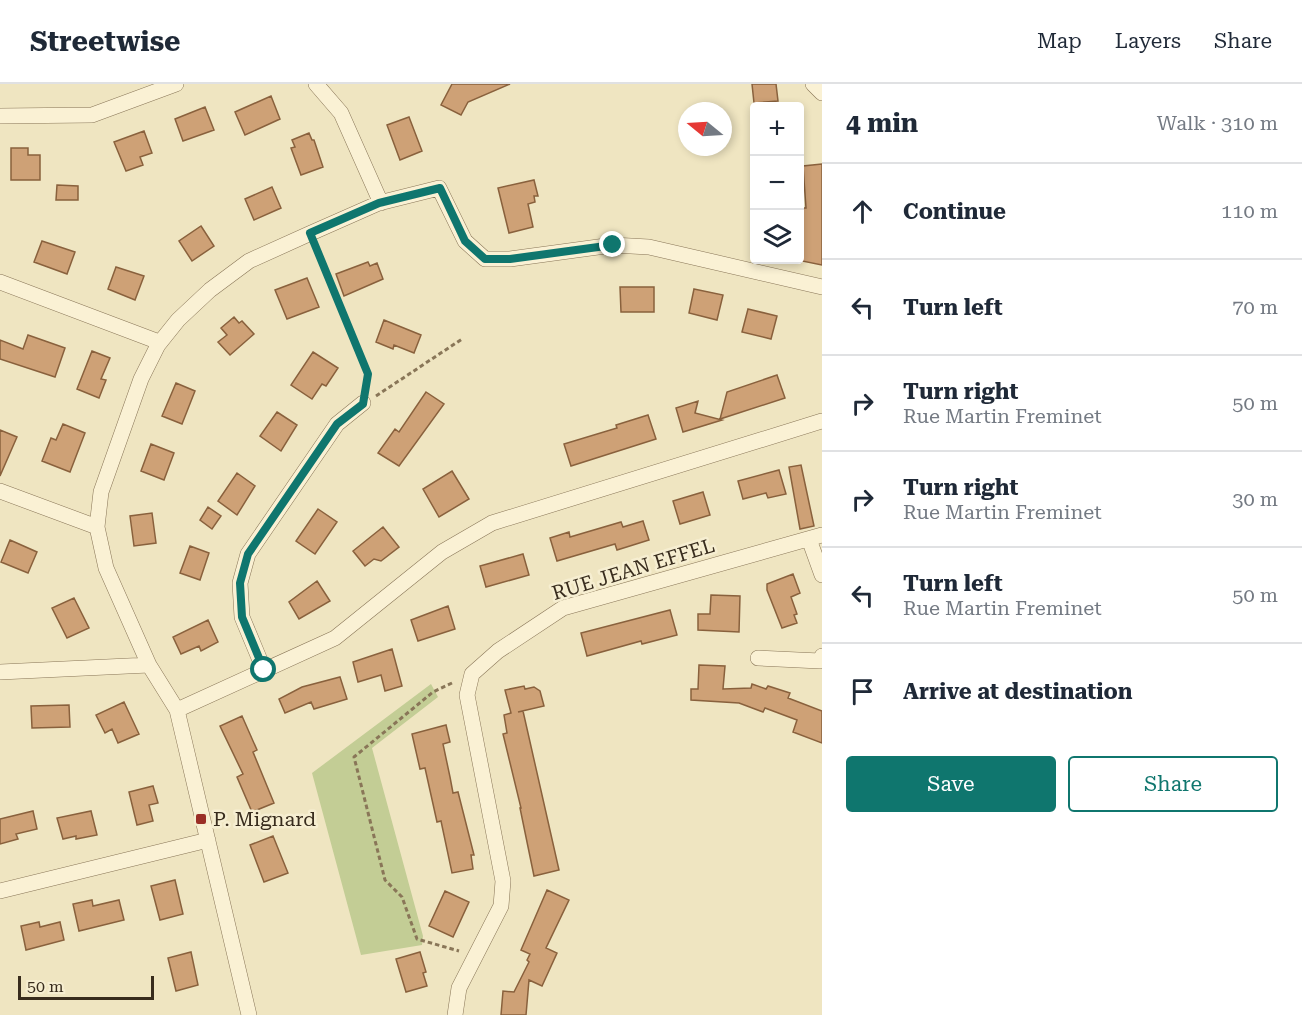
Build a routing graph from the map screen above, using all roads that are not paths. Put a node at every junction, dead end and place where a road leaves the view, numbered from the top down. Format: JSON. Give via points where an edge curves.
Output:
{"nodes":[{"id":1,"x":176,"y":84,"type":"edge"},
{"id":2,"x":316,"y":84,"type":"edge"},
{"id":3,"x":813,"y":84,"type":"edge"},
{"id":4,"x":822,"y":93,"type":"edge"},
{"id":5,"x":0,"y":116,"type":"edge"},
{"id":6,"x":381,"y":203,"type":"junction"},
{"id":7,"x":0,"y":282,"type":"edge"},
{"id":8,"x":822,"y":287,"type":"edge"},
{"id":9,"x":159,"y":342,"type":"junction"},
{"id":10,"x":363,"y":404,"type":"road end"},
{"id":11,"x":822,"y":421,"type":"edge"},
{"id":12,"x":0,"y":491,"type":"edge"},
{"id":13,"x":97,"y":527,"type":"junction"},
{"id":14,"x":815,"y":537,"type":"edge"},
{"id":15,"x":822,"y":575,"type":"edge"},
{"id":16,"x":822,"y":656,"type":"edge"},
{"id":17,"x":758,"y":658,"type":"dead end"},
{"id":18,"x":149,"y":665,"type":"junction"},
{"id":19,"x":264,"y":670,"type":"junction"},
{"id":20,"x":0,"y":672,"type":"edge"},
{"id":21,"x":177,"y":710,"type":"junction"},
{"id":22,"x":208,"y":840,"type":"junction"},
{"id":23,"x":0,"y":891,"type":"edge"},
{"id":24,"x":249,"y":1015,"type":"edge"},
{"id":25,"x":455,"y":1015,"type":"edge"}],
"edges":[{"from":1,"to":5,"type":"street","via":[[92,115]]},
{"from":2,"to":6,"type":"street","via":[[341,113]]},
{"from":3,"to":4,"type":"street"},
{"from":6,"to":8,"type":"street","via":[[440,188],[465,241],[485,259],[613,245],[650,247]]},
{"from":6,"to":9,"type":"street","via":[[249,261],[210,290]]},
{"from":7,"to":9,"type":"street"},
{"from":9,"to":13,"type":"street","via":[[141,379],[101,492]]},
{"from":10,"to":19,"type":"street","via":[[337,424],[248,554],[240,583],[242,617]]},
{"from":11,"to":19,"type":"street","via":[[492,523],[442,552],[335,638]]},
{"from":12,"to":13,"type":"street"},
{"from":13,"to":18,"type":"street","via":[[106,568]]},
{"from":14,"to":15,"type":"street"},
{"from":14,"to":25,"type":"street","name":"RUE JEAN EFFEL","via":[[563,608],[498,651],[472,674],[467,695],[503,881],[501,906],[459,988]]},
{"from":16,"to":17,"type":"street","via":[[820,661]]},
{"from":18,"to":20,"type":"street"},
{"from":18,"to":21,"type":"street"},
{"from":19,"to":21,"type":"street"},
{"from":21,"to":22,"type":"street"},
{"from":22,"to":23,"type":"street"},
{"from":22,"to":24,"type":"street"}]}
